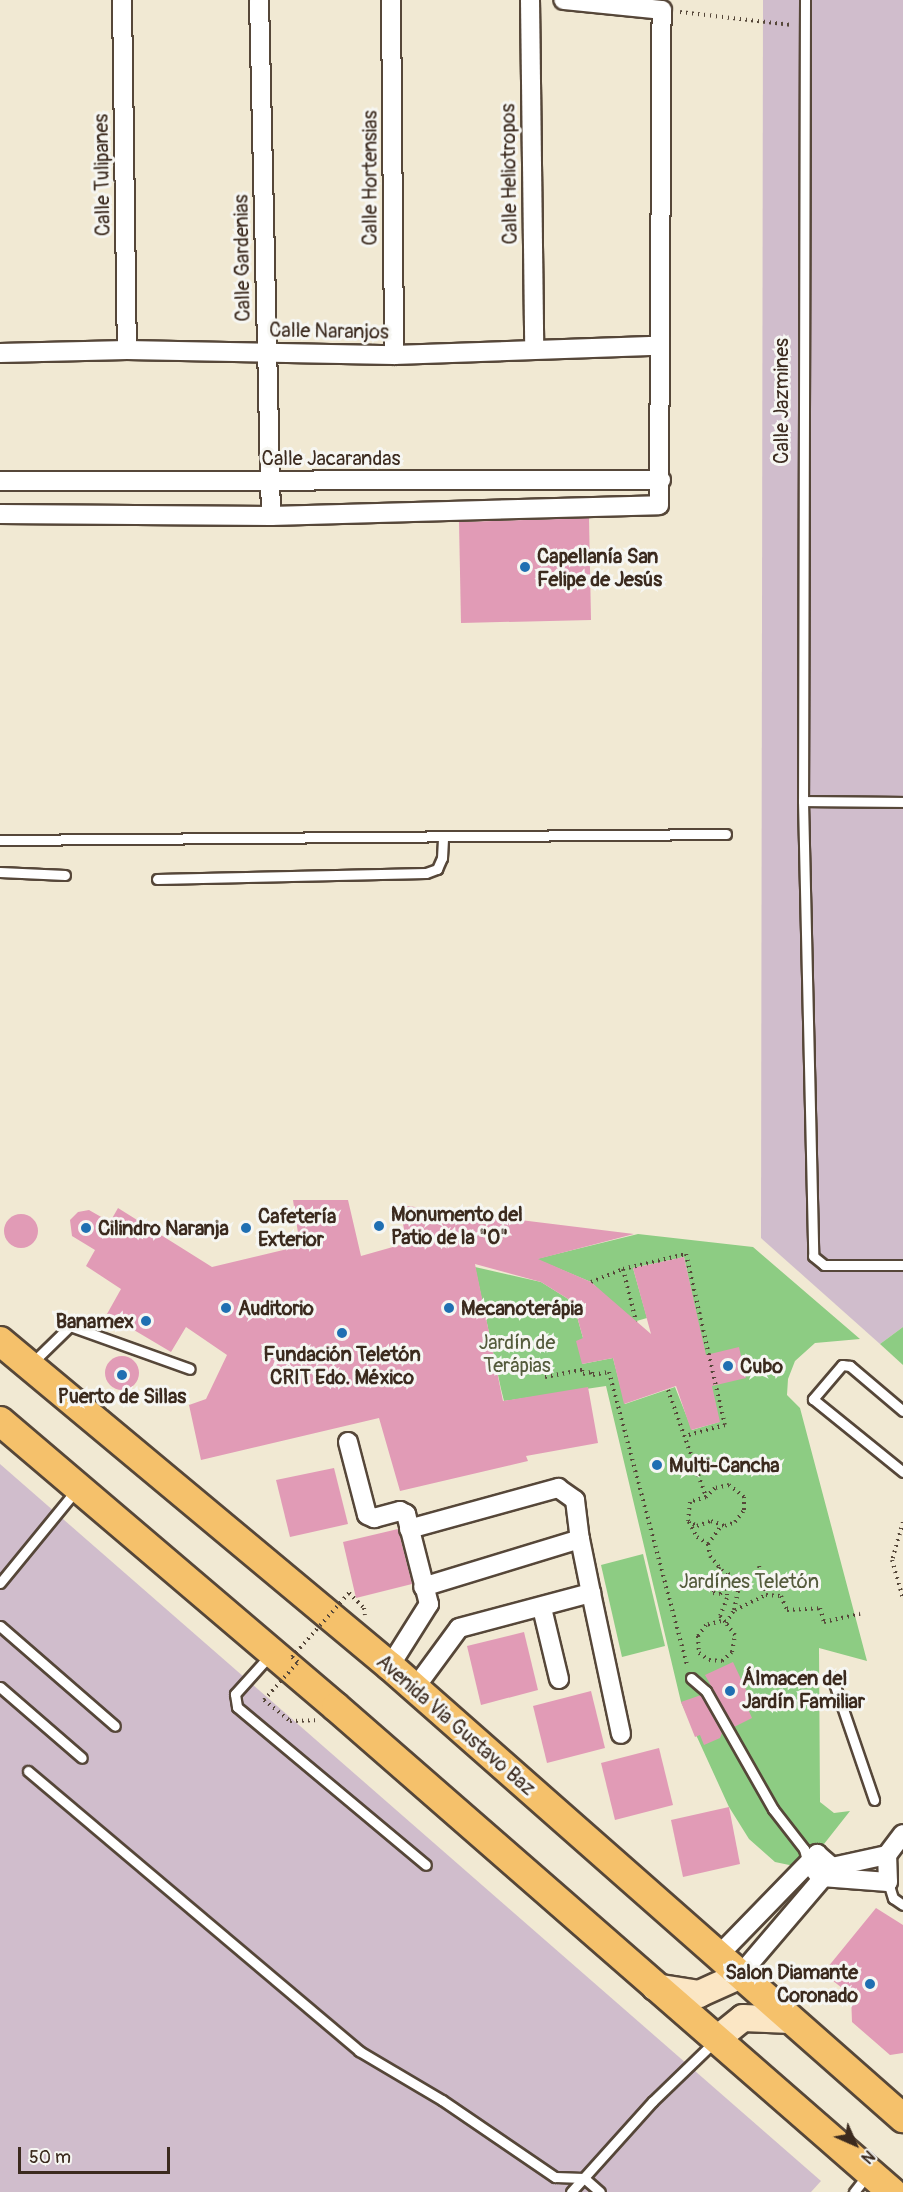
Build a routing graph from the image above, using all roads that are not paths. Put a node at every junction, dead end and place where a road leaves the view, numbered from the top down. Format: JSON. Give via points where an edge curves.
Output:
{"nodes":[{"id":1,"x":122,"y":0,"type":"edge"},
{"id":2,"x":259,"y":0,"type":"edge"},
{"id":3,"x":391,"y":0,"type":"edge"},
{"id":4,"x":530,"y":0,"type":"edge"},
{"id":5,"x":564,"y":0,"type":"edge"},
{"id":6,"x":805,"y":0,"type":"edge"},
{"id":7,"x":657,"y":346,"type":"junction"},
{"id":8,"x":534,"y":347,"type":"junction"},
{"id":9,"x":127,"y":350,"type":"junction"},
{"id":10,"x":267,"y":352,"type":"junction"},
{"id":11,"x":0,"y":353,"type":"edge"},
{"id":12,"x":394,"y":355,"type":"junction"},
{"id":13,"x":270,"y":480,"type":"junction"},
{"id":14,"x":662,"y":480,"type":"junction"},
{"id":15,"x":0,"y":481,"type":"edge"},
{"id":16,"x":0,"y":514,"type":"edge"},
{"id":17,"x":271,"y":516,"type":"junction"},
{"id":18,"x":802,"y":801,"type":"junction"},
{"id":19,"x":903,"y":802,"type":"edge"},
{"id":20,"x":726,"y":834,"type":"dead end"},
{"id":21,"x":443,"y":836,"type":"junction"},
{"id":22,"x":0,"y":840,"type":"edge"},
{"id":23,"x":0,"y":872,"type":"edge"},
{"id":24,"x":65,"y":875,"type":"dead end"},
{"id":25,"x":158,"y":879,"type":"dead end"},
{"id":26,"x":903,"y":1265,"type":"edge"},
{"id":27,"x":0,"y":1341,"type":"edge"},
{"id":28,"x":29,"y":1365,"type":"junction"},
{"id":29,"x":190,"y":1369,"type":"dead end"},
{"id":30,"x":903,"y":1411,"type":"edge"},
{"id":31,"x":0,"y":1421,"type":"edge"},
{"id":32,"x":348,"y":1442,"type":"dead end"},
{"id":33,"x":903,"y":1472,"type":"edge"},
{"id":34,"x":79,"y":1487,"type":"junction"},
{"id":35,"x":409,"y":1529,"type":"junction"},
{"id":36,"x":580,"y":1539,"type":"junction"},
{"id":37,"x":0,"y":1583,"type":"edge"},
{"id":38,"x":423,"y":1587,"type":"junction"},
{"id":39,"x":591,"y":1593,"type":"junction"},
{"id":40,"x":542,"y":1608,"type":"junction"},
{"id":41,"x":0,"y":1626,"type":"edge"},
{"id":42,"x":272,"y":1652,"type":"junction"},
{"id":43,"x":390,"y":1666,"type":"junction"},
{"id":44,"x":832,"y":1677,"type":"dead end"},
{"id":45,"x":559,"y":1678,"type":"dead end"},
{"id":46,"x":691,"y":1678,"type":"road end"},
{"id":47,"x":0,"y":1687,"type":"edge"},
{"id":48,"x":415,"y":1688,"type":"junction"},
{"id":49,"x":115,"y":1726,"type":"dead end"},
{"id":50,"x":621,"y":1734,"type":"dead end"},
{"id":51,"x":82,"y":1758,"type":"dead end"},
{"id":52,"x":28,"y":1771,"type":"dead end"},
{"id":53,"x":874,"y":1800,"type":"dead end"},
{"id":54,"x":903,"y":1834,"type":"edge"},
{"id":55,"x":887,"y":1855,"type":"junction"},
{"id":56,"x":810,"y":1856,"type":"junction"},
{"id":57,"x":426,"y":1865,"type":"dead end"},
{"id":58,"x":827,"y":1872,"type":"junction"},
{"id":59,"x":888,"y":1882,"type":"junction"},
{"id":60,"x":903,"y":1905,"type":"edge"},
{"id":61,"x":717,"y":1957,"type":"junction"},
{"id":62,"x":739,"y":1976,"type":"junction"},
{"id":63,"x":656,"y":1988,"type":"junction"},
{"id":64,"x":791,"y":2020,"type":"junction"},
{"id":65,"x":717,"y":2039,"type":"junction"},
{"id":66,"x":903,"y":2118,"type":"edge"},
{"id":67,"x":584,"y":2178,"type":"junction"},
{"id":68,"x":861,"y":2182,"type":"edge"},
{"id":69,"x":571,"y":2192,"type":"edge"},
{"id":70,"x":600,"y":2192,"type":"edge"},
{"id":71,"x":892,"y":2192,"type":"edge"}],
"edges":[{"from":1,"to":9,"type":"street","name":"Calle Tulipanes"},
{"from":2,"to":10,"type":"street","name":"Calle Gardenias"},
{"from":3,"to":12,"type":"street","name":"Calle Hortensias"},
{"from":4,"to":8,"type":"street","name":"Calle Heliotropos"},
{"from":5,"to":7,"type":"street","via":[[662,10]]},
{"from":6,"to":18,"type":"lane","name":"Calle Jazmines"},
{"from":7,"to":8,"type":"street","name":"Calle Naranjos"},
{"from":7,"to":14,"type":"street"},
{"from":8,"to":12,"type":"street","name":"Calle Naranjos"},
{"from":9,"to":10,"type":"street","name":"Calle Naranjos"},
{"from":9,"to":11,"type":"street","name":"Calle Naranjos"},
{"from":10,"to":12,"type":"street","name":"Calle Naranjos"},
{"from":10,"to":13,"type":"street","name":"Calle Gardenias"},
{"from":13,"to":14,"type":"street","name":"Calle Jacarandas"},
{"from":13,"to":15,"type":"street","name":"Calle Jacarandas"},
{"from":13,"to":17,"type":"street","name":"Calle Gardenias"},
{"from":14,"to":17,"type":"street","via":[[659,505]]},
{"from":16,"to":17,"type":"street"},
{"from":18,"to":19,"type":"lane"},
{"from":18,"to":26,"type":"lane","name":"Calle Jazmines","via":[[813,1256],[824,1264]]},
{"from":20,"to":21,"type":"lane"},
{"from":21,"to":22,"type":"lane"},
{"from":21,"to":25,"type":"lane","via":[[437,869],[426,873]]},
{"from":23,"to":24,"type":"lane"},
{"from":27,"to":28,"type":"main road","name":"Avenida Via Gustavo Baz"},
{"from":28,"to":29,"type":"lane","via":[[70,1326]]},
{"from":28,"to":43,"type":"main road","name":"Avenida Via Gustavo Baz"},
{"from":30,"to":33,"type":"lane","via":[[850,1366],[842,1365],[813,1399]]},
{"from":31,"to":34,"type":"main road"},
{"from":32,"to":35,"type":"street","via":[[367,1515],[374,1518],[404,1512]]},
{"from":34,"to":37,"type":"lane"},
{"from":34,"to":42,"type":"main road"},
{"from":35,"to":36,"type":"street","via":[[558,1488],[575,1500]]},
{"from":35,"to":38,"type":"street"},
{"from":36,"to":38,"type":"street"},
{"from":36,"to":39,"type":"street"},
{"from":38,"to":43,"type":"street","via":[[428,1610]]},
{"from":39,"to":40,"type":"street"},
{"from":39,"to":50,"type":"street"},
{"from":40,"to":45,"type":"street"},
{"from":40,"to":48,"type":"street","via":[[459,1628]]},
{"from":41,"to":49,"type":"lane"},
{"from":42,"to":57,"type":"lane","via":[[235,1694],[237,1707]]},
{"from":42,"to":63,"type":"main road"},
{"from":43,"to":48,"type":"main road","name":"Avenida Via Gustavo Baz"},
{"from":44,"to":53,"type":"lane"},
{"from":46,"to":56,"type":"lane","via":[[706,1691],[773,1809]]},
{"from":47,"to":51,"type":"lane"},
{"from":48,"to":61,"type":"main road","name":"Avenida Via Gustavo Baz"},
{"from":52,"to":67,"type":"lane","via":[[359,2051],[442,2100],[555,2176]]},
{"from":54,"to":55,"type":"street"},
{"from":55,"to":58,"type":"street"},
{"from":55,"to":59,"type":"street"},
{"from":56,"to":58,"type":"street"},
{"from":56,"to":61,"type":"street"},
{"from":58,"to":59,"type":"street"},
{"from":58,"to":62,"type":"street"},
{"from":59,"to":60,"type":"lane","via":[[893,1898]]},
{"from":61,"to":62,"type":"main road","name":"Avenida Via Gustavo Baz"},
{"from":62,"to":63,"type":"main road","via":[[699,1994]]},
{"from":62,"to":64,"type":"main road","name":"Avenida Via Gustavo Baz"},
{"from":63,"to":65,"type":"main road"},
{"from":64,"to":65,"type":"main road","via":[[743,2018]]},
{"from":64,"to":66,"type":"main road","name":"Avenida Via Gustavo Baz"},
{"from":65,"to":67,"type":"lane","via":[[652,2101]]},
{"from":65,"to":68,"type":"main road"},
{"from":67,"to":69,"type":"lane"},
{"from":67,"to":70,"type":"lane"},
{"from":68,"to":71,"type":"main road"}]}
